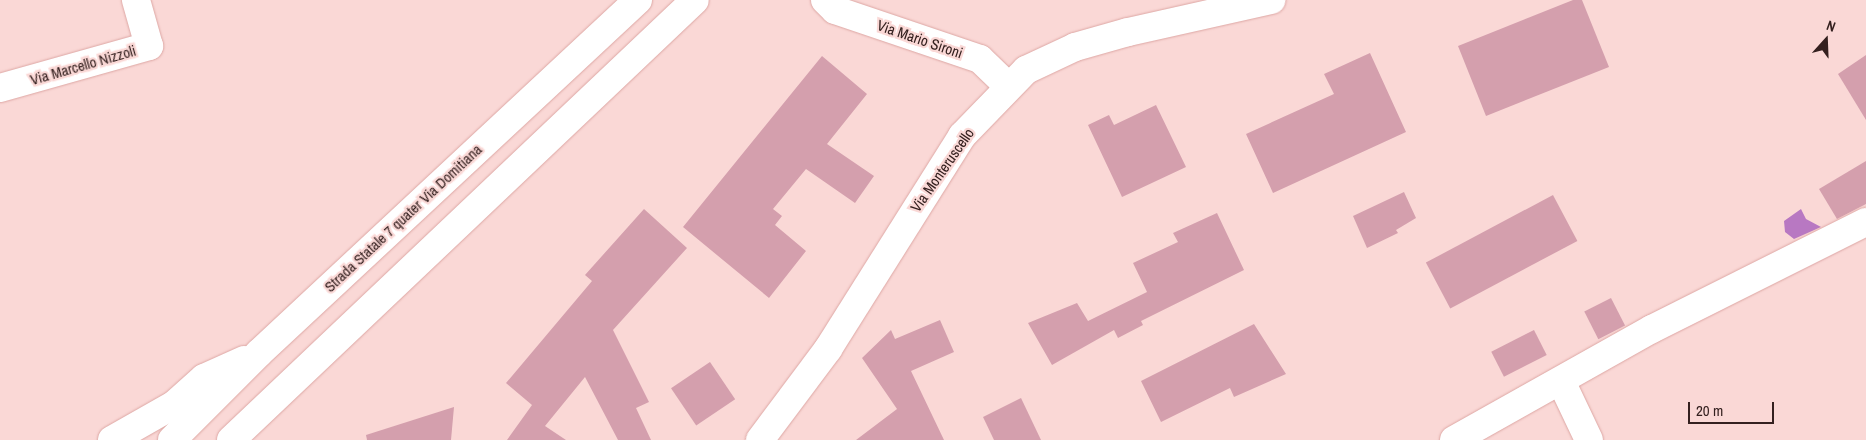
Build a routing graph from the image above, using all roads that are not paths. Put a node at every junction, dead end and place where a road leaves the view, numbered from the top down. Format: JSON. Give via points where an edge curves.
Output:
{"nodes":[{"id":1,"x":136,"y":0,"type":"edge"},
{"id":2,"x":638,"y":0,"type":"edge"},
{"id":3,"x":695,"y":0,"type":"edge"},
{"id":4,"x":825,"y":0,"type":"edge"},
{"id":5,"x":1271,"y":0,"type":"edge"},
{"id":6,"x":1009,"y":87,"type":"junction"},
{"id":7,"x":0,"y":88,"type":"edge"},
{"id":8,"x":1866,"y":222,"type":"edge"},
{"id":9,"x":259,"y":353,"type":"junction"},
{"id":10,"x":1561,"y":381,"type":"junction"},
{"id":11,"x":112,"y":440,"type":"edge"},
{"id":12,"x":172,"y":440,"type":"edge"},
{"id":13,"x":231,"y":440,"type":"edge"},
{"id":14,"x":760,"y":440,"type":"edge"},
{"id":15,"x":1454,"y":440,"type":"edge"},
{"id":16,"x":1589,"y":440,"type":"edge"}],
"edges":[{"from":1,"to":7,"type":"main road","name":"Via Marcello Nizzoli","via":[[149,46]]},
{"from":2,"to":9,"type":"main road","name":"Strada Statale 7 quater Via Domitiana"},
{"from":3,"to":13,"type":"main road"},
{"from":4,"to":6,"type":"main road","name":"Via Mario Sironi","via":[[835,10],[980,59]]},
{"from":5,"to":6,"type":"main road","name":"Via Monteruscello","via":[[1075,47],[1026,70]]},
{"from":6,"to":14,"type":"main road","name":"Via Monteruscello","via":[[962,136],[828,349]]},
{"from":8,"to":10,"type":"main road","via":[[1652,329]]},
{"from":9,"to":11,"type":"main road","via":[[204,378],[175,404]]},
{"from":9,"to":12,"type":"main road","name":"Strada Statale 7 quater Via Domitiana"},
{"from":10,"to":15,"type":"main road"},
{"from":10,"to":16,"type":"main road"}]}
